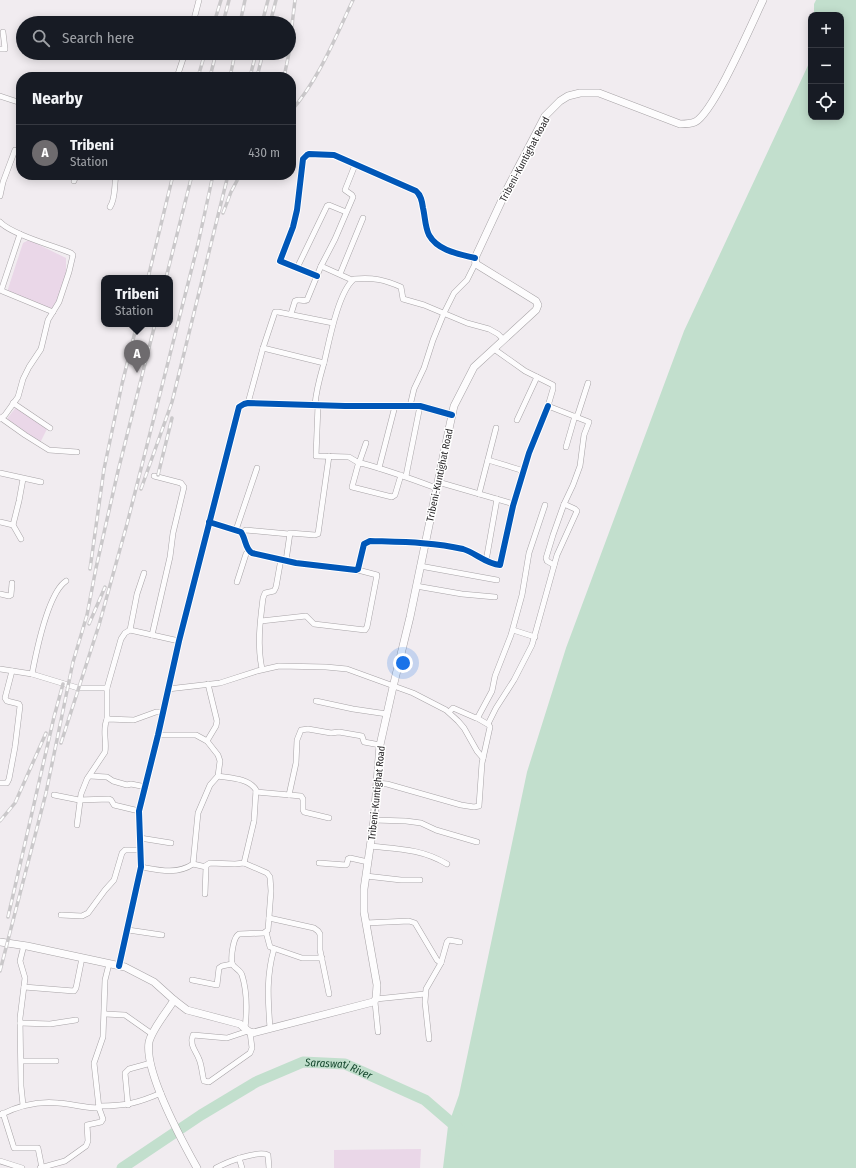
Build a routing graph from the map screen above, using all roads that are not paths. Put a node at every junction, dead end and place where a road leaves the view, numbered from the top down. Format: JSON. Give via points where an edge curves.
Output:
{"nodes":[{"id":1,"x":199,"y":0,"type":"edge"},
{"id":2,"x":763,"y":0,"type":"edge"},
{"id":3,"x":195,"y":16,"type":"edge"},
{"id":4,"x":3,"y":32,"type":"dead end"},
{"id":5,"x":0,"y":49,"type":"edge"},
{"id":6,"x":183,"y":60,"type":"edge"},
{"id":7,"x":179,"y":72,"type":"edge"},
{"id":8,"x":0,"y":96,"type":"edge"},
{"id":9,"x":16,"y":101,"type":"edge"},
{"id":10,"x":15,"y":150,"type":"dead end"},
{"id":11,"x":356,"y":164,"type":"junction"},
{"id":12,"x":115,"y":180,"type":"edge"},
{"id":13,"x":0,"y":196,"type":"edge"},
{"id":14,"x":110,"y":207,"type":"dead end"},
{"id":15,"x":346,"y":212,"type":"junction"},
{"id":16,"x":363,"y":218,"type":"dead end"},
{"id":17,"x":0,"y":222,"type":"edge"},
{"id":18,"x":20,"y":234,"type":"junction"},
{"id":19,"x":476,"y":260,"type":"junction"},
{"id":20,"x":321,"y":266,"type":"junction"},
{"id":21,"x":297,"y":268,"type":"junction"},
{"id":22,"x":340,"y":274,"type":"junction"},
{"id":23,"x":0,"y":275,"type":"edge"},
{"id":24,"x":6,"y":276,"type":"junction"},
{"id":25,"x":317,"y":276,"type":"junction"},
{"id":26,"x":352,"y":280,"type":"junction"},
{"id":27,"x":53,"y":312,"type":"junction"},
{"id":28,"x":444,"y":313,"type":"junction"},
{"id":29,"x":291,"y":314,"type":"junction"},
{"id":30,"x":333,"y":323,"type":"junction"},
{"id":31,"x":504,"y":340,"type":"junction"},
{"id":32,"x":263,"y":348,"type":"junction"},
{"id":33,"x":494,"y":349,"type":"junction"},
{"id":34,"x":324,"y":363,"type":"junction"},
{"id":35,"x":537,"y":377,"type":"junction"},
{"id":36,"x":588,"y":383,"type":"dead end"},
{"id":37,"x":13,"y":403,"type":"junction"},
{"id":38,"x":248,"y":403,"type":"junction"},
{"id":39,"x":316,"y":405,"type":"junction"},
{"id":40,"x":395,"y":406,"type":"junction"},
{"id":41,"x":410,"y":406,"type":"junction"},
{"id":42,"x":420,"y":406,"type":"junction"},
{"id":43,"x":548,"y":406,"type":"junction"},
{"id":44,"x":452,"y":415,"type":"junction"},
{"id":45,"x":576,"y":417,"type":"junction"},
{"id":46,"x":1,"y":418,"type":"edge"},
{"id":47,"x":517,"y":420,"type":"dead end"},
{"id":48,"x":50,"y":428,"type":"dead end"},
{"id":49,"x":496,"y":428,"type":"dead end"},
{"id":50,"x":366,"y":443,"type":"dead end"},
{"id":51,"x":566,"y":447,"type":"dead end"},
{"id":52,"x":77,"y":452,"type":"dead end"},
{"id":53,"x":329,"y":456,"type":"junction"},
{"id":54,"x":488,"y":460,"type":"junction"},
{"id":55,"x":359,"y":463,"type":"junction"},
{"id":56,"x":257,"y":468,"type":"dead end"},
{"id":57,"x":380,"y":468,"type":"junction"},
{"id":58,"x":524,"y":470,"type":"junction"},
{"id":59,"x":0,"y":473,"type":"edge"},
{"id":60,"x":154,"y":476,"type":"dead end"},
{"id":61,"x":403,"y":476,"type":"junction"},
{"id":62,"x":23,"y":479,"type":"junction"},
{"id":63,"x":41,"y":482,"type":"dead end"},
{"id":64,"x":437,"y":485,"type":"junction"},
{"id":65,"x":479,"y":494,"type":"junction"},
{"id":66,"x":497,"y":499,"type":"junction"},
{"id":67,"x":514,"y":504,"type":"junction"},
{"id":68,"x":564,"y":504,"type":"junction"},
{"id":69,"x":545,"y":505,"type":"dead end"},
{"id":70,"x":0,"y":522,"type":"edge"},
{"id":71,"x":209,"y":522,"type":"junction"},
{"id":72,"x":13,"y":525,"type":"junction"},
{"id":73,"x":236,"y":530,"type":"junction"},
{"id":74,"x":242,"y":532,"type":"junction"},
{"id":75,"x":289,"y":534,"type":"junction"},
{"id":76,"x":21,"y":539,"type":"dead end"},
{"id":77,"x":425,"y":543,"type":"junction"},
{"id":78,"x":249,"y":550,"type":"junction"},
{"id":79,"x":283,"y":560,"type":"junction"},
{"id":80,"x":486,"y":561,"type":"junction"},
{"id":81,"x":554,"y":565,"type":"junction"},
{"id":82,"x":420,"y":566,"type":"junction"},
{"id":83,"x":358,"y":570,"type":"junction"},
{"id":84,"x":144,"y":573,"type":"dead end"},
{"id":85,"x":497,"y":580,"type":"dead end"},
{"id":86,"x":66,"y":581,"type":"dead end"},
{"id":87,"x":237,"y":582,"type":"dead end"},
{"id":88,"x":12,"y":583,"type":"dead end"},
{"id":89,"x":416,"y":586,"type":"junction"},
{"id":90,"x":0,"y":594,"type":"edge"},
{"id":91,"x":495,"y":597,"type":"dead end"},
{"id":92,"x":260,"y":621,"type":"junction"},
{"id":93,"x":130,"y":630,"type":"junction"},
{"id":94,"x":513,"y":630,"type":"junction"},
{"id":95,"x":152,"y":635,"type":"junction"},
{"id":96,"x":535,"y":637,"type":"junction"},
{"id":97,"x":179,"y":641,"type":"junction"},
{"id":98,"x":0,"y":669,"type":"edge"},
{"id":99,"x":262,"y":669,"type":"junction"},
{"id":100,"x":12,"y":671,"type":"junction"},
{"id":101,"x":32,"y":674,"type":"junction"},
{"id":102,"x":208,"y":684,"type":"junction"},
{"id":103,"x":393,"y":687,"type":"junction"},
{"id":104,"x":107,"y":688,"type":"junction"},
{"id":105,"x":168,"y":689,"type":"junction"},
{"id":106,"x":316,"y":701,"type":"dead end"},
{"id":107,"x":163,"y":712,"type":"junction"},
{"id":108,"x":449,"y":712,"type":"junction"},
{"id":109,"x":387,"y":714,"type":"junction"},
{"id":110,"x":477,"y":718,"type":"junction"},
{"id":111,"x":107,"y":719,"type":"junction"},
{"id":112,"x":488,"y":724,"type":"junction"},
{"id":113,"x":158,"y":736,"type":"junction"},
{"id":114,"x":208,"y":741,"type":"junction"},
{"id":115,"x":380,"y":745,"type":"junction"},
{"id":116,"x":483,"y":758,"type":"junction"},
{"id":117,"x":90,"y":776,"type":"junction"},
{"id":118,"x":218,"y":776,"type":"junction"},
{"id":119,"x":0,"y":782,"type":"edge"},
{"id":120,"x":377,"y":783,"type":"junction"},
{"id":121,"x":146,"y":787,"type":"junction"},
{"id":122,"x":256,"y":792,"type":"junction"},
{"id":123,"x":54,"y":795,"type":"dead end"},
{"id":124,"x":289,"y":795,"type":"junction"},
{"id":125,"x":79,"y":800,"type":"junction"},
{"id":126,"x":139,"y":811,"type":"junction"},
{"id":127,"x":329,"y":818,"type":"dead end"},
{"id":128,"x":374,"y":820,"type":"junction"},
{"id":129,"x":77,"y":825,"type":"dead end"},
{"id":130,"x":140,"y":838,"type":"junction"},
{"id":131,"x":477,"y":842,"type":"dead end"},
{"id":132,"x":171,"y":843,"type":"dead end"},
{"id":133,"x":370,"y":846,"type":"junction"},
{"id":134,"x":141,"y":850,"type":"junction"},
{"id":135,"x":244,"y":862,"type":"junction"},
{"id":136,"x":368,"y":862,"type":"junction"},
{"id":137,"x":319,"y":863,"type":"dead end"},
{"id":138,"x":193,"y":864,"type":"junction"},
{"id":139,"x":447,"y":864,"type":"dead end"},
{"id":140,"x":205,"y":866,"type":"junction"},
{"id":141,"x":141,"y":867,"type":"junction"},
{"id":142,"x":366,"y":876,"type":"junction"},
{"id":143,"x":420,"y":880,"type":"dead end"},
{"id":144,"x":205,"y":894,"type":"dead end"},
{"id":145,"x":61,"y":915,"type":"dead end"},
{"id":146,"x":269,"y":918,"type":"junction"},
{"id":147,"x":366,"y":923,"type":"junction"},
{"id":148,"x":128,"y":930,"type":"junction"},
{"id":149,"x":266,"y":932,"type":"junction"},
{"id":150,"x":162,"y":935,"type":"dead end"},
{"id":151,"x":0,"y":942,"type":"edge"},
{"id":152,"x":460,"y":942,"type":"dead end"},
{"id":153,"x":24,"y":945,"type":"junction"},
{"id":154,"x":274,"y":949,"type":"junction"},
{"id":155,"x":82,"y":958,"type":"junction"},
{"id":156,"x":322,"y":958,"type":"junction"},
{"id":157,"x":441,"y":963,"type":"junction"},
{"id":158,"x":109,"y":964,"type":"junction"},
{"id":159,"x":232,"y":964,"type":"junction"},
{"id":160,"x":119,"y":966,"type":"junction"},
{"id":161,"x":192,"y":980,"type":"dead end"},
{"id":162,"x":24,"y":987,"type":"junction"},
{"id":163,"x":329,"y":994,"type":"dead end"},
{"id":164,"x":425,"y":994,"type":"junction"},
{"id":165,"x":174,"y":1000,"type":"junction"},
{"id":166,"x":375,"y":1000,"type":"junction"},
{"id":167,"x":104,"y":1014,"type":"junction"},
{"id":168,"x":76,"y":1020,"type":"dead end"},
{"id":169,"x":20,"y":1023,"type":"junction"},
{"id":170,"x":270,"y":1028,"type":"junction"},
{"id":171,"x":248,"y":1030,"type":"junction"},
{"id":172,"x":378,"y":1032,"type":"dead end"},
{"id":173,"x":152,"y":1034,"type":"junction"},
{"id":174,"x":429,"y":1039,"type":"dead end"},
{"id":175,"x":22,"y":1061,"type":"junction"},
{"id":176,"x":56,"y":1061,"type":"dead end"},
{"id":177,"x":151,"y":1063,"type":"junction"},
{"id":178,"x":161,"y":1093,"type":"junction"},
{"id":179,"x":23,"y":1105,"type":"junction"},
{"id":180,"x":128,"y":1105,"type":"junction"},
{"id":181,"x":99,"y":1107,"type":"junction"},
{"id":182,"x":1,"y":1114,"type":"edge"},
{"id":183,"x":240,"y":1158,"type":"junction"},
{"id":184,"x":0,"y":1161,"type":"edge"},
{"id":185,"x":22,"y":1168,"type":"edge"},
{"id":186,"x":41,"y":1168,"type":"edge"},
{"id":187,"x":197,"y":1168,"type":"edge"},
{"id":188,"x":216,"y":1168,"type":"edge"},
{"id":189,"x":242,"y":1168,"type":"edge"},
{"id":190,"x":269,"y":1168,"type":"edge"}],
"edges":[{"from":1,"to":3,"type":"street"},
{"from":2,"to":19,"type":"main road","name":"Tribeni-Kuntighat Road","via":[[717,93],[696,121],[680,124],[599,93],[580,93],[560,101],[545,116],[508,187]]},
{"from":4,"to":5,"type":"street","via":[[5,49]]},
{"from":6,"to":7,"type":"street"},
{"from":8,"to":9,"type":"street"},
{"from":10,"to":13,"type":"street"},
{"from":11,"to":15,"type":"street","via":[[345,190],[353,196]]},
{"from":11,"to":19,"type":"street","via":[[418,193],[429,235],[435,242],[444,249]]},
{"from":11,"to":21,"type":"street","via":[[328,154],[309,154],[303,159],[297,210],[280,261]]},
{"from":12,"to":14,"type":"street"},
{"from":15,"to":20,"type":"street"},
{"from":15,"to":21,"type":"street","via":[[326,206]]},
{"from":16,"to":22,"type":"street"},
{"from":17,"to":18,"type":"street"},
{"from":18,"to":24,"type":"street"},
{"from":18,"to":27,"type":"street","via":[[73,255],[57,307]]},
{"from":19,"to":28,"type":"street","via":[[465,284],[454,293]]},
{"from":19,"to":31,"type":"main road","name":"Tribeni-Kuntighat Road","via":[[536,301],[538,305],[536,310]]},
{"from":20,"to":22,"type":"street"},
{"from":20,"to":25,"type":"street"},
{"from":21,"to":25,"type":"street"},
{"from":22,"to":26,"type":"street"},
{"from":23,"to":24,"type":"street"},
{"from":24,"to":27,"type":"street","via":[[2,291]]},
{"from":25,"to":29,"type":"street","via":[[307,300],[295,301]]},
{"from":26,"to":28,"type":"street","via":[[386,280],[402,287],[403,299]]},
{"from":26,"to":30,"type":"street"},
{"from":27,"to":37,"type":"street","via":[[48,320],[41,349],[29,367],[19,395]]},
{"from":28,"to":31,"type":"street","via":[[489,329]]},
{"from":28,"to":41,"type":"street","via":[[414,389]]},
{"from":29,"to":30,"type":"street"},
{"from":29,"to":32,"type":"street","via":[[277,311],[274,314]]},
{"from":30,"to":34,"type":"street"},
{"from":31,"to":33,"type":"main road","name":"Tribeni-Kuntighat Road"},
{"from":32,"to":34,"type":"street"},
{"from":32,"to":38,"type":"street"},
{"from":33,"to":35,"type":"street"},
{"from":33,"to":44,"type":"main road","name":"Tribeni-Kuntighat Road","via":[[474,367]]},
{"from":34,"to":39,"type":"street","via":[[317,388]]},
{"from":35,"to":43,"type":"street","via":[[554,387]]},
{"from":35,"to":47,"type":"street"},
{"from":36,"to":45,"type":"street"},
{"from":37,"to":46,"type":"street"},
{"from":37,"to":48,"type":"street"},
{"from":38,"to":39,"type":"street"},
{"from":38,"to":71,"type":"street","via":[[238,409]]},
{"from":39,"to":40,"type":"street"},
{"from":39,"to":53,"type":"street","via":[[315,455]]},
{"from":40,"to":41,"type":"street"},
{"from":40,"to":57,"type":"street"},
{"from":41,"to":42,"type":"street"},
{"from":42,"to":44,"type":"street"},
{"from":42,"to":61,"type":"street"},
{"from":43,"to":45,"type":"street"},
{"from":43,"to":58,"type":"street","via":[[531,445]]},
{"from":44,"to":64,"type":"main road","name":"Tribeni-Kuntighat Road"},
{"from":45,"to":51,"type":"street"},
{"from":45,"to":68,"type":"street","via":[[588,422],[580,466]]},
{"from":46,"to":52,"type":"street","via":[[49,450]]},
{"from":49,"to":54,"type":"street"},
{"from":50,"to":55,"type":"street"},
{"from":53,"to":55,"type":"street","via":[[349,456]]},
{"from":53,"to":75,"type":"street","via":[[318,534]]},
{"from":54,"to":58,"type":"street"},
{"from":54,"to":65,"type":"street"},
{"from":55,"to":57,"type":"street"},
{"from":55,"to":61,"type":"street","via":[[352,486],[354,488],[392,498]]},
{"from":56,"to":73,"type":"street"},
{"from":57,"to":61,"type":"street"},
{"from":58,"to":67,"type":"street"},
{"from":59,"to":62,"type":"street"},
{"from":60,"to":95,"type":"street","via":[[184,486]]},
{"from":61,"to":64,"type":"street"},
{"from":62,"to":63,"type":"street"},
{"from":62,"to":72,"type":"street"},
{"from":64,"to":65,"type":"street"},
{"from":64,"to":77,"type":"main road","name":"Tribeni-Kuntighat Road"},
{"from":65,"to":66,"type":"street"},
{"from":66,"to":67,"type":"street"},
{"from":66,"to":80,"type":"street"},
{"from":67,"to":80,"type":"street","via":[[501,564],[498,566]]},
{"from":68,"to":81,"type":"street","via":[[546,558]]},
{"from":68,"to":81,"type":"street","via":[[577,511]]},
{"from":69,"to":94,"type":"street","via":[[529,553]]},
{"from":70,"to":72,"type":"street"},
{"from":71,"to":73,"type":"street"},
{"from":71,"to":97,"type":"street"},
{"from":72,"to":76,"type":"street"},
{"from":73,"to":74,"type":"street"},
{"from":74,"to":75,"type":"street","via":[[246,530]]},
{"from":74,"to":78,"type":"street"},
{"from":75,"to":79,"type":"street"},
{"from":77,"to":80,"type":"street","via":[[463,549]]},
{"from":77,"to":82,"type":"main road","name":"Tribeni-Kuntighat Road"},
{"from":77,"to":83,"type":"street","via":[[365,542]]},
{"from":78,"to":79,"type":"street","via":[[252,553]]},
{"from":78,"to":87,"type":"street"},
{"from":79,"to":83,"type":"street"},
{"from":79,"to":92,"type":"street","via":[[276,587],[263,598]]},
{"from":81,"to":96,"type":"street"},
{"from":82,"to":85,"type":"street"},
{"from":82,"to":89,"type":"main road","name":"Tribeni-Kuntighat Road"},
{"from":83,"to":92,"type":"street","via":[[377,575],[365,630],[314,624],[306,616]]},
{"from":84,"to":93,"type":"street"},
{"from":86,"to":101,"type":"street","via":[[56,592],[50,606]]},
{"from":88,"to":90,"type":"street","via":[[11,595]]},
{"from":89,"to":91,"type":"street"},
{"from":89,"to":103,"type":"main road","name":"Tribeni-Kuntighat Road"},
{"from":92,"to":99,"type":"street","via":[[259,649]]},
{"from":93,"to":95,"type":"street"},
{"from":93,"to":104,"type":"street","via":[[121,639]]},
{"from":94,"to":96,"type":"street"},
{"from":94,"to":110,"type":"street","via":[[495,676],[492,691]]},
{"from":95,"to":97,"type":"street"},
{"from":96,"to":112,"type":"street"},
{"from":97,"to":105,"type":"street"},
{"from":98,"to":100,"type":"street"},
{"from":99,"to":102,"type":"street","via":[[220,683]]},
{"from":99,"to":103,"type":"street","via":[[279,666],[338,668],[365,675]]},
{"from":100,"to":101,"type":"street"},
{"from":100,"to":119,"type":"street","via":[[5,698],[19,704],[19,712],[9,779],[7,783]]},
{"from":101,"to":104,"type":"street","via":[[78,688]]},
{"from":102,"to":105,"type":"street"},
{"from":102,"to":114,"type":"street","via":[[217,722]]},
{"from":103,"to":108,"type":"street"},
{"from":103,"to":109,"type":"main road","name":"Tribeni-Kuntighat Road"},
{"from":104,"to":111,"type":"street"},
{"from":105,"to":107,"type":"street"},
{"from":106,"to":109,"type":"street","via":[[353,710]]},
{"from":107,"to":111,"type":"street","via":[[154,712],[134,720]]},
{"from":107,"to":113,"type":"street"},
{"from":108,"to":110,"type":"street","via":[[453,708]]},
{"from":108,"to":116,"type":"street","via":[[464,728],[476,751]]},
{"from":109,"to":115,"type":"main road","name":"Tribeni-Kuntighat Road"},
{"from":110,"to":112,"type":"street"},
{"from":111,"to":117,"type":"street","via":[[105,752]]},
{"from":112,"to":116,"type":"street","via":[[490,727]]},
{"from":113,"to":114,"type":"street","via":[[196,735]]},
{"from":113,"to":121,"type":"street"},
{"from":114,"to":118,"type":"street","via":[[220,759]]},
{"from":115,"to":120,"type":"main road","name":"Tribeni-Kuntighat Road"},
{"from":115,"to":124,"type":"street","via":[[364,742],[362,736],[301,730],[297,740],[296,763]]},
{"from":116,"to":120,"type":"street","via":[[478,806],[462,805]]},
{"from":117,"to":121,"type":"street","via":[[107,777],[120,783]]},
{"from":117,"to":125,"type":"street"},
{"from":118,"to":122,"type":"street","via":[[250,783]]},
{"from":118,"to":138,"type":"street","via":[[210,785],[199,808]]},
{"from":120,"to":128,"type":"main road","name":"Tribeni-Kuntighat Road"},
{"from":121,"to":126,"type":"street"},
{"from":122,"to":124,"type":"street"},
{"from":122,"to":135,"type":"street","via":[[254,821]]},
{"from":123,"to":125,"type":"street"},
{"from":124,"to":127,"type":"street","via":[[302,797],[303,810],[306,813]]},
{"from":125,"to":126,"type":"street","via":[[109,799],[114,805]]},
{"from":125,"to":129,"type":"street"},
{"from":126,"to":130,"type":"street"},
{"from":128,"to":131,"type":"street","via":[[421,823]]},
{"from":128,"to":133,"type":"main road","name":"Tribeni-Kuntighat Road"},
{"from":130,"to":132,"type":"street"},
{"from":130,"to":134,"type":"street"},
{"from":133,"to":136,"type":"main road","name":"Tribeni-Kuntighat Road"},
{"from":133,"to":139,"type":"street","via":[[427,854]]},
{"from":134,"to":141,"type":"street"},
{"from":134,"to":145,"type":"street","via":[[125,850],[122,853],[114,880],[88,914]]},
{"from":135,"to":140,"type":"street"},
{"from":135,"to":146,"type":"street","via":[[266,872],[270,877]]},
{"from":136,"to":137,"type":"street","via":[[350,858],[346,865]]},
{"from":136,"to":142,"type":"main road","name":"Tribeni-Kuntighat Road"},
{"from":138,"to":140,"type":"street"},
{"from":138,"to":141,"type":"street","via":[[173,871]]},
{"from":140,"to":144,"type":"street"},
{"from":141,"to":148,"type":"street"},
{"from":142,"to":143,"type":"street"},
{"from":142,"to":147,"type":"main road","name":"Tribeni-Kuntighat Road"},
{"from":146,"to":149,"type":"street"},
{"from":146,"to":156,"type":"street","via":[[318,931]]},
{"from":147,"to":157,"type":"street","via":[[414,923]]},
{"from":147,"to":166,"type":"main road","name":"Tribeni-Kuntighat Road","via":[[377,985]]},
{"from":148,"to":150,"type":"street"},
{"from":148,"to":160,"type":"street"},
{"from":149,"to":154,"type":"street","via":[[269,946]]},
{"from":149,"to":159,"type":"street","via":[[236,935]]},
{"from":151,"to":153,"type":"main road"},
{"from":152,"to":157,"type":"street","via":[[448,941]]},
{"from":153,"to":155,"type":"main road"},
{"from":153,"to":162,"type":"street","via":[[20,961],[25,976]]},
{"from":154,"to":156,"type":"street","via":[[302,958]]},
{"from":154,"to":170,"type":"street","via":[[268,975]]},
{"from":155,"to":158,"type":"main road"},
{"from":155,"to":162,"type":"street","via":[[74,991]]},
{"from":156,"to":163,"type":"street"},
{"from":157,"to":164,"type":"street","via":[[426,987]]},
{"from":158,"to":160,"type":"main road"},
{"from":158,"to":167,"type":"street","via":[[105,980]]},
{"from":159,"to":161,"type":"street","via":[[219,968],[217,985]]},
{"from":159,"to":171,"type":"street","via":[[242,975]]},
{"from":160,"to":165,"type":"main road","via":[[154,982]]},
{"from":162,"to":169,"type":"street"},
{"from":164,"to":166,"type":"street"},
{"from":164,"to":174,"type":"street"},
{"from":165,"to":171,"type":"main road","via":[[188,1010],[240,1024]]},
{"from":165,"to":173,"type":"main road"},
{"from":166,"to":170,"type":"main road"},
{"from":166,"to":172,"type":"street"},
{"from":167,"to":173,"type":"street","via":[[125,1015]]},
{"from":167,"to":181,"type":"street","via":[[103,1042],[94,1063]]},
{"from":168,"to":169,"type":"street","via":[[50,1024]]},
{"from":169,"to":175,"type":"street"},
{"from":170,"to":171,"type":"main road"},
{"from":171,"to":171,"type":"street","via":[[227,1038],[193,1036],[192,1046],[200,1062],[204,1081],[209,1082],[250,1053],[252,1048]]},
{"from":173,"to":177,"type":"main road","via":[[149,1053]]},
{"from":175,"to":176,"type":"street"},
{"from":175,"to":179,"type":"street"},
{"from":177,"to":178,"type":"main road"},
{"from":177,"to":180,"type":"street","via":[[125,1072]]},
{"from":178,"to":180,"type":"street"},
{"from":178,"to":187,"type":"main road"},
{"from":179,"to":181,"type":"street","via":[[56,1103]]},
{"from":179,"to":182,"type":"street"},
{"from":180,"to":181,"type":"street"},
{"from":181,"to":186,"type":"street","via":[[102,1121],[87,1125],[86,1146],[65,1161]]},
{"from":182,"to":186,"type":"street","via":[[14,1148],[38,1148]]},
{"from":183,"to":188,"type":"street"},
{"from":183,"to":189,"type":"street"},
{"from":183,"to":190,"type":"street","via":[[267,1154]]},
{"from":184,"to":185,"type":"street"}]}
